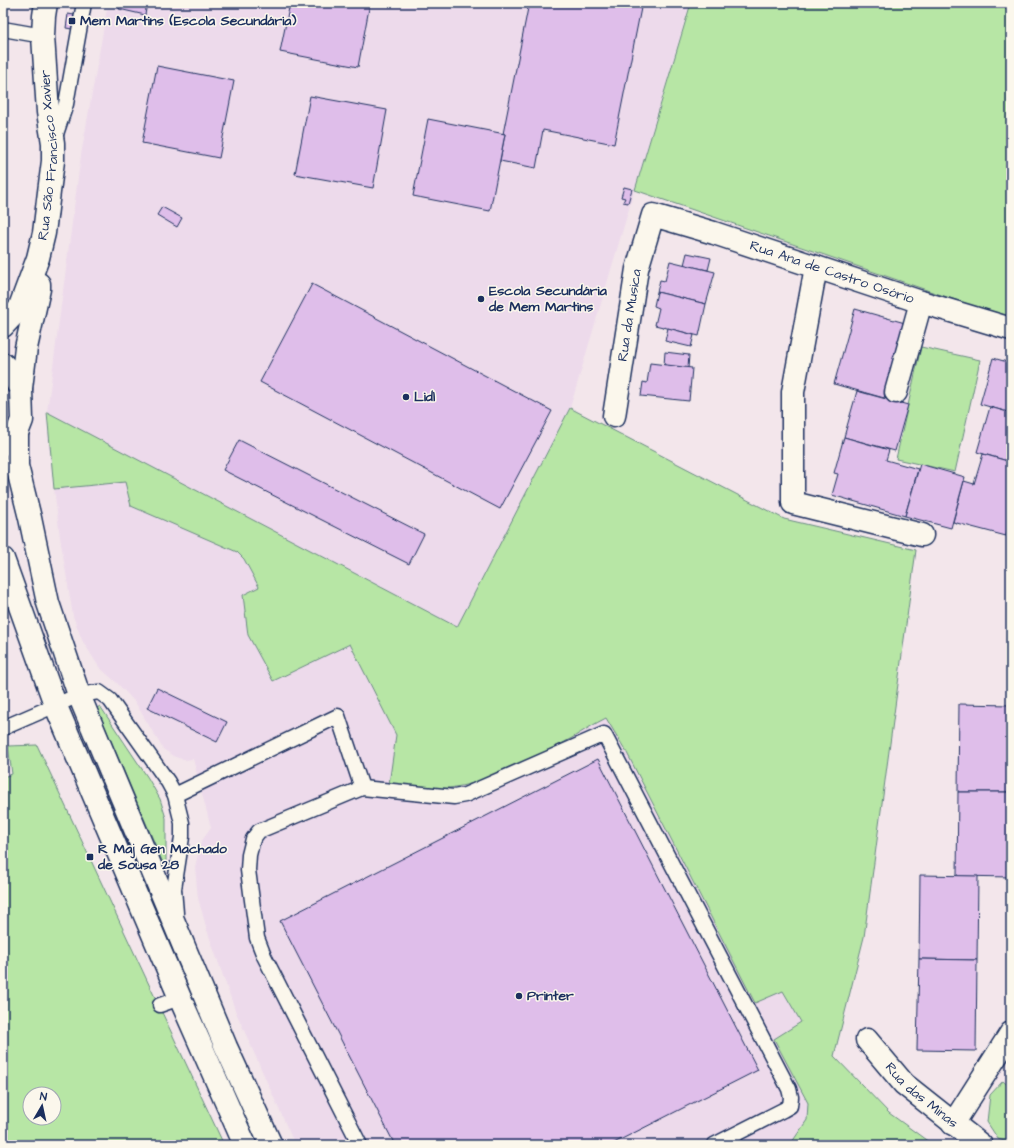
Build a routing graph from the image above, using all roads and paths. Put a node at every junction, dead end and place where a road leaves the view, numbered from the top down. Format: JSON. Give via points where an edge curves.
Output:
{"nodes":[{"id":1,"x":46,"y":3,"type":"edge"},
{"id":2,"x":84,"y":3,"type":"edge"},
{"id":3,"x":3,"y":29,"type":"edge"},
{"id":4,"x":43,"y":36,"type":"junction"},
{"id":5,"x":53,"y":143,"type":"junction"},
{"id":6,"x":653,"y":215,"type":"joint"},
{"id":7,"x":38,"y":258,"type":"junction"},
{"id":8,"x":816,"y":267,"type":"junction"},
{"id":9,"x":921,"y":302,"type":"junction"},
{"id":10,"x":3,"y":326,"type":"edge"},
{"id":11,"x":1011,"y":329,"type":"edge"},
{"id":12,"x":3,"y":364,"type":"edge"},
{"id":13,"x":21,"y":388,"type":"junction"},
{"id":14,"x":896,"y":392,"type":"dead end"},
{"id":15,"x":614,"y":416,"type":"dead end"},
{"id":16,"x":17,"y":432,"type":"junction"},
{"id":17,"x":3,"y":453,"type":"edge"},
{"id":18,"x":922,"y":535,"type":"dead end"},
{"id":19,"x":3,"y":559,"type":"edge"},
{"id":20,"x":78,"y":695,"type":"junction"},
{"id":21,"x":55,"y":704,"type":"junction"},
{"id":22,"x":3,"y":728,"type":"edge"},
{"id":23,"x":362,"y":788,"type":"junction"},
{"id":24,"x":175,"y":795,"type":"junction"},
{"id":25,"x":179,"y":937,"type":"junction"},
{"id":26,"x":180,"y":998,"type":"junction"},
{"id":27,"x":160,"y":1005,"type":"dead end"},
{"id":28,"x":1011,"y":1033,"type":"edge"},
{"id":29,"x":867,"y":1040,"type":"dead end"},
{"id":30,"x":953,"y":1124,"type":"junction"},
{"id":31,"x":244,"y":1145,"type":"edge"},
{"id":32,"x":272,"y":1145,"type":"edge"},
{"id":33,"x":360,"y":1145,"type":"edge"},
{"id":34,"x":714,"y":1145,"type":"edge"},
{"id":35,"x":981,"y":1145,"type":"edge"}],
"edges":[{"from":1,"to":4,"type":"street","name":"Rua São Francisco Xavier"},
{"from":2,"to":5,"type":"lane","via":[[66,104]]},
{"from":3,"to":4,"type":"lane"},
{"from":4,"to":5,"type":"street","name":"Rua São Francisco Xavier","via":[[48,112]]},
{"from":5,"to":7,"type":"street","name":"Rua São Francisco Xavier","via":[[44,233]]},
{"from":6,"to":8,"type":"street","name":"Rua Ana de Castro Osório"},
{"from":6,"to":15,"type":"street","name":"Rua da Musica","via":[[637,270]]},
{"from":7,"to":10,"type":"street","name":"Rua São Francisco Xavier","via":[[19,308]]},
{"from":7,"to":13,"type":"street","name":"Rua São Francisco Xavier","via":[[39,289],[26,348]]},
{"from":8,"to":9,"type":"street","name":"Rua Ana de Castro Osório"},
{"from":8,"to":18,"type":"street","via":[[793,392],[792,503]]},
{"from":9,"to":11,"type":"street","name":"Rua Ana de Castro Osório"},
{"from":9,"to":14,"type":"street"},
{"from":12,"to":13,"type":"street"},
{"from":13,"to":16,"type":"street","name":"Rua São Francisco Xavier","via":[[22,420]]},
{"from":16,"to":17,"type":"street","via":[[9,448]]},
{"from":16,"to":20,"type":"street","via":[[17,466],[48,603]]},
{"from":19,"to":21,"type":"street"},
{"from":20,"to":21,"type":"lane"},
{"from":20,"to":24,"type":"lane","via":[[99,692],[110,700]]},
{"from":20,"to":25,"type":"street"},
{"from":21,"to":22,"type":"lane"},
{"from":21,"to":26,"type":"street"},
{"from":23,"to":24,"type":"lane","via":[[338,716]]},
{"from":23,"to":33,"type":"lane","via":[[259,832],[253,839],[248,870],[256,938]]},
{"from":23,"to":34,"type":"lane","via":[[454,797],[465,795],[604,734],[791,1097],[790,1106]]},
{"from":24,"to":25,"type":"lane","via":[[182,823],[174,889]]},
{"from":25,"to":32,"type":"street"},
{"from":26,"to":27,"type":"lane"},
{"from":26,"to":31,"type":"street"},
{"from":28,"to":30,"type":"street"},
{"from":29,"to":30,"type":"street","name":"Rua das Minas","via":[[904,1084]]},
{"from":30,"to":35,"type":"street","name":"Rua das Minas"}]}
